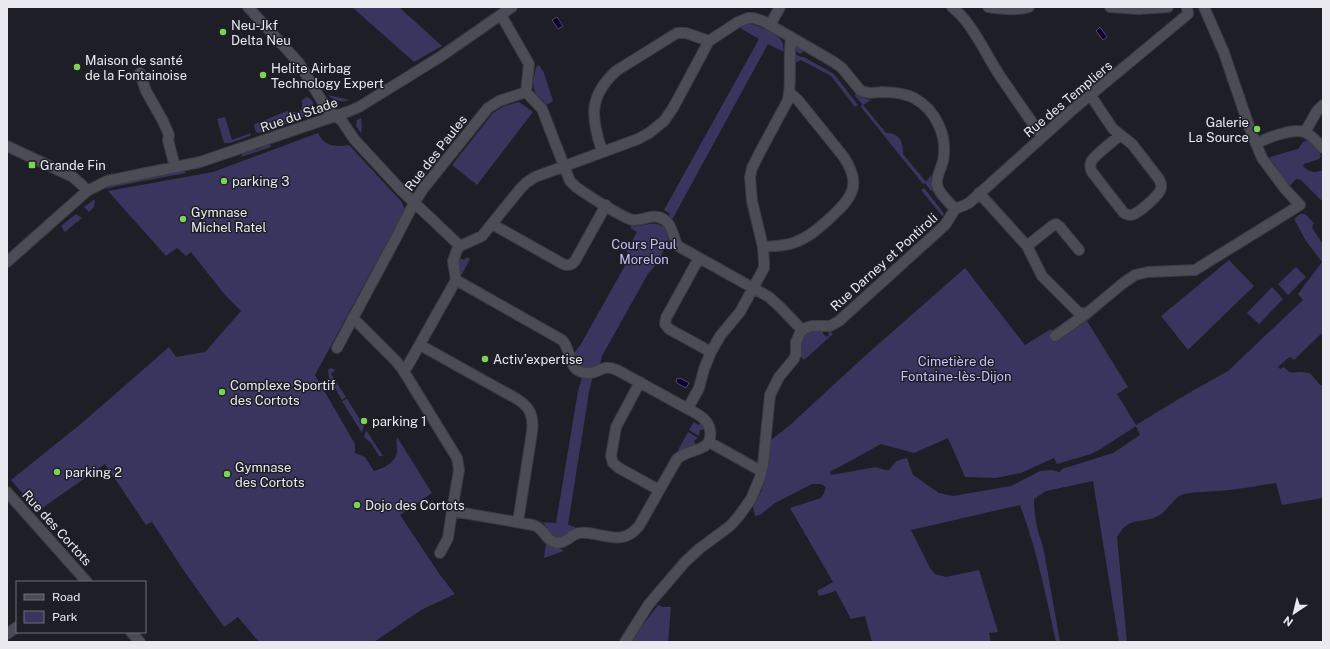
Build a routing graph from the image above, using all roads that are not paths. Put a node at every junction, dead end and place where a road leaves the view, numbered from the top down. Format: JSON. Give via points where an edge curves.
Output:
{"nodes":[{"id":1,"x":248,"y":7,"type":"edge"},
{"id":2,"x":512,"y":7,"type":"edge"},
{"id":3,"x":780,"y":7,"type":"edge"},
{"id":4,"x":988,"y":7,"type":"edge"},
{"id":5,"x":1029,"y":7,"type":"edge"},
{"id":6,"x":1110,"y":7,"type":"edge"},
{"id":7,"x":1168,"y":7,"type":"edge"},
{"id":8,"x":1188,"y":7,"type":"edge"},
{"id":9,"x":1204,"y":7,"type":"edge"},
{"id":10,"x":958,"y":8,"type":"edge"},
{"id":11,"x":501,"y":15,"type":"junction"},
{"id":12,"x":770,"y":25,"type":"junction"},
{"id":13,"x":791,"y":38,"type":"junction"},
{"id":14,"x":709,"y":41,"type":"junction"},
{"id":15,"x":140,"y":73,"type":"dead end"},
{"id":16,"x":526,"y":92,"type":"junction"},
{"id":17,"x":790,"y":92,"type":"junction"},
{"id":18,"x":1091,"y":96,"type":"junction"},
{"id":19,"x":1323,"y":105,"type":"edge"},
{"id":20,"x":336,"y":117,"type":"junction"},
{"id":21,"x":1305,"y":132,"type":"junction"},
{"id":22,"x":1120,"y":135,"type":"junction"},
{"id":23,"x":1042,"y":137,"type":"junction"},
{"id":24,"x":1256,"y":144,"type":"junction"},
{"id":25,"x":7,"y":146,"type":"edge"},
{"id":26,"x":1323,"y":148,"type":"edge"},
{"id":27,"x":602,"y":151,"type":"junction"},
{"id":28,"x":563,"y":165,"type":"junction"},
{"id":29,"x":178,"y":167,"type":"junction"},
{"id":30,"x":90,"y":189,"type":"junction"},
{"id":31,"x":979,"y":193,"type":"junction"},
{"id":32,"x":414,"y":203,"type":"junction"},
{"id":33,"x":606,"y":205,"type":"junction"},
{"id":34,"x":955,"y":209,"type":"junction"},
{"id":35,"x":492,"y":224,"type":"junction"},
{"id":36,"x":460,"y":246,"type":"junction"},
{"id":37,"x":1027,"y":246,"type":"junction"},
{"id":38,"x":763,"y":247,"type":"junction"},
{"id":39,"x":1080,"y":250,"type":"dead end"},
{"id":40,"x":699,"y":258,"type":"junction"},
{"id":41,"x":7,"y":262,"type":"edge"},
{"id":42,"x":456,"y":280,"type":"junction"},
{"id":43,"x":753,"y":288,"type":"junction"},
{"id":44,"x":1086,"y":314,"type":"junction"},
{"id":45,"x":352,"y":319,"type":"junction"},
{"id":46,"x":802,"y":330,"type":"junction"},
{"id":47,"x":1055,"y":336,"type":"dead end"},
{"id":48,"x":420,"y":345,"type":"junction"},
{"id":49,"x":337,"y":348,"type":"dead end"},
{"id":50,"x":711,"y":352,"type":"junction"},
{"id":51,"x":403,"y":370,"type":"junction"},
{"id":52,"x":640,"y":382,"type":"junction"},
{"id":53,"x":688,"y":408,"type":"junction"},
{"id":54,"x":709,"y":442,"type":"junction"},
{"id":55,"x":761,"y":471,"type":"junction"},
{"id":56,"x":659,"y":490,"type":"junction"},
{"id":57,"x":7,"y":492,"type":"edge"},
{"id":58,"x":452,"y":511,"type":"junction"},
{"id":59,"x":518,"y":522,"type":"junction"},
{"id":60,"x":440,"y":552,"type":"dead end"},
{"id":61,"x":83,"y":581,"type":"edge"},
{"id":62,"x":16,"y":628,"type":"edge"},
{"id":63,"x":132,"y":633,"type":"edge"},
{"id":64,"x":7,"y":634,"type":"edge"},
{"id":65,"x":140,"y":642,"type":"edge"},
{"id":66,"x":625,"y":642,"type":"edge"}],
"edges":[{"from":1,"to":20,"type":"street","via":[[298,63],[328,111]]},
{"from":2,"to":11,"type":"street","name":"Rue du Stade"},
{"from":3,"to":12,"type":"street"},
{"from":4,"to":5,"type":"street","via":[[1008,10]]},
{"from":6,"to":7,"type":"street"},
{"from":8,"to":18,"type":"street","name":"Rue des Templiers","via":[[1188,14]]},
{"from":9,"to":24,"type":"street","via":[[1224,53]]},
{"from":10,"to":23,"type":"street"},
{"from":11,"to":16,"type":"street","via":[[529,64]]},
{"from":11,"to":20,"type":"street","name":"Rue du Stade","via":[[434,62],[359,107]]},
{"from":12,"to":13,"type":"street"},
{"from":12,"to":14,"type":"street","via":[[748,18]]},
{"from":13,"to":17,"type":"street"},
{"from":13,"to":34,"type":"street","via":[[834,62],[863,92],[903,94],[914,98],[928,109],[937,121],[943,140],[943,161],[937,184],[939,191]]},
{"from":14,"to":27,"type":"street","via":[[664,121],[638,139]]},
{"from":14,"to":27,"type":"street","via":[[686,33],[677,33],[611,76],[601,90],[594,112],[594,126]]},
{"from":15,"to":29,"type":"street","via":[[146,91],[169,135],[168,140]]},
{"from":16,"to":28,"type":"street","via":[[542,109]]},
{"from":16,"to":32,"type":"street","name":"Rue des Paules","via":[[499,101],[483,114]]},
{"from":17,"to":38,"type":"street","via":[[752,168],[750,177],[752,201]]},
{"from":17,"to":38,"type":"street","via":[[843,156],[849,165],[853,184],[851,194],[844,205],[812,235],[786,245]]},
{"from":18,"to":22,"type":"street","via":[[1112,129]]},
{"from":18,"to":23,"type":"street","name":"Rue des Templiers"},
{"from":19,"to":21,"type":"street"},
{"from":20,"to":29,"type":"street","name":"Rue du Stade"},
{"from":20,"to":32,"type":"street"},
{"from":21,"to":24,"type":"street","via":[[1296,131],[1264,139]]},
{"from":21,"to":26,"type":"street"},
{"from":22,"to":22,"type":"street","via":[[1094,157],[1090,168],[1123,212],[1131,215],[1157,195],[1161,183],[1132,144]]},
{"from":23,"to":31,"type":"street","name":"Rue des Templiers"},
{"from":24,"to":44,"type":"street","via":[[1274,175],[1300,205],[1195,270],[1135,275]]},
{"from":25,"to":30,"type":"street","via":[[73,177]]},
{"from":27,"to":28,"type":"street"},
{"from":28,"to":33,"type":"street","via":[[576,188]]},
{"from":28,"to":35,"type":"street","via":[[526,183]]},
{"from":29,"to":30,"type":"street","name":"Rue du Stade","via":[[107,181]]},
{"from":30,"to":41,"type":"street"},
{"from":31,"to":34,"type":"street","name":"Rue des Templiers","via":[[965,205]]},
{"from":31,"to":37,"type":"street"},
{"from":32,"to":36,"type":"street"},
{"from":32,"to":45,"type":"street","name":"Rue des Paules"},
{"from":33,"to":35,"type":"street","via":[[571,265],[563,264]]},
{"from":33,"to":40,"type":"street","via":[[632,219],[652,216],[660,218],[670,226],[678,246]]},
{"from":34,"to":46,"type":"street","name":"Rue Darney et Pontiroli","via":[[945,225],[839,321],[830,326],[812,326]]},
{"from":35,"to":36,"type":"street","via":[[482,236]]},
{"from":36,"to":42,"type":"street","via":[[453,261]]},
{"from":37,"to":39,"type":"street","via":[[1056,224]]},
{"from":37,"to":44,"type":"street","via":[[1042,276],[1078,312]]},
{"from":38,"to":43,"type":"street","via":[[764,268]]},
{"from":40,"to":43,"type":"street"},
{"from":40,"to":50,"type":"street","via":[[665,324],[669,329]]},
{"from":42,"to":48,"type":"street"},
{"from":42,"to":52,"type":"street","via":[[562,340],[568,348],[572,363],[580,371],[590,373],[612,368]]},
{"from":43,"to":46,"type":"street","via":[[774,301]]},
{"from":43,"to":50,"type":"street","via":[[740,312],[725,329]]},
{"from":44,"to":47,"type":"street"},
{"from":45,"to":49,"type":"street","name":"Rue des Paules"},
{"from":45,"to":51,"type":"street","via":[[391,355]]},
{"from":46,"to":55,"type":"street","via":[[796,342],[794,359],[779,377],[770,395]]},
{"from":48,"to":51,"type":"street"},
{"from":48,"to":59,"type":"street","via":[[517,399],[529,410],[533,419],[532,432]]},
{"from":50,"to":53,"type":"street"},
{"from":51,"to":58,"type":"street","via":[[457,458],[459,470]]},
{"from":52,"to":53,"type":"street"},
{"from":52,"to":56,"type":"street","via":[[616,427],[612,459],[619,468]]},
{"from":53,"to":54,"type":"street","via":[[707,422],[710,431]]},
{"from":54,"to":55,"type":"street"},
{"from":54,"to":56,"type":"street","via":[[697,451],[684,453],[678,457]]},
{"from":55,"to":66,"type":"street","via":[[751,499],[737,518],[726,530],[689,558],[643,613]]},
{"from":56,"to":59,"type":"street","via":[[639,526],[631,535],[622,538],[581,533],[565,542],[556,543],[550,540],[542,529]]},
{"from":57,"to":61,"type":"street","name":"Rue des Cortots"},
{"from":58,"to":59,"type":"street"},
{"from":58,"to":60,"type":"street","via":[[448,538]]},
{"from":62,"to":64,"type":"street"},
{"from":63,"to":65,"type":"street"}]}
